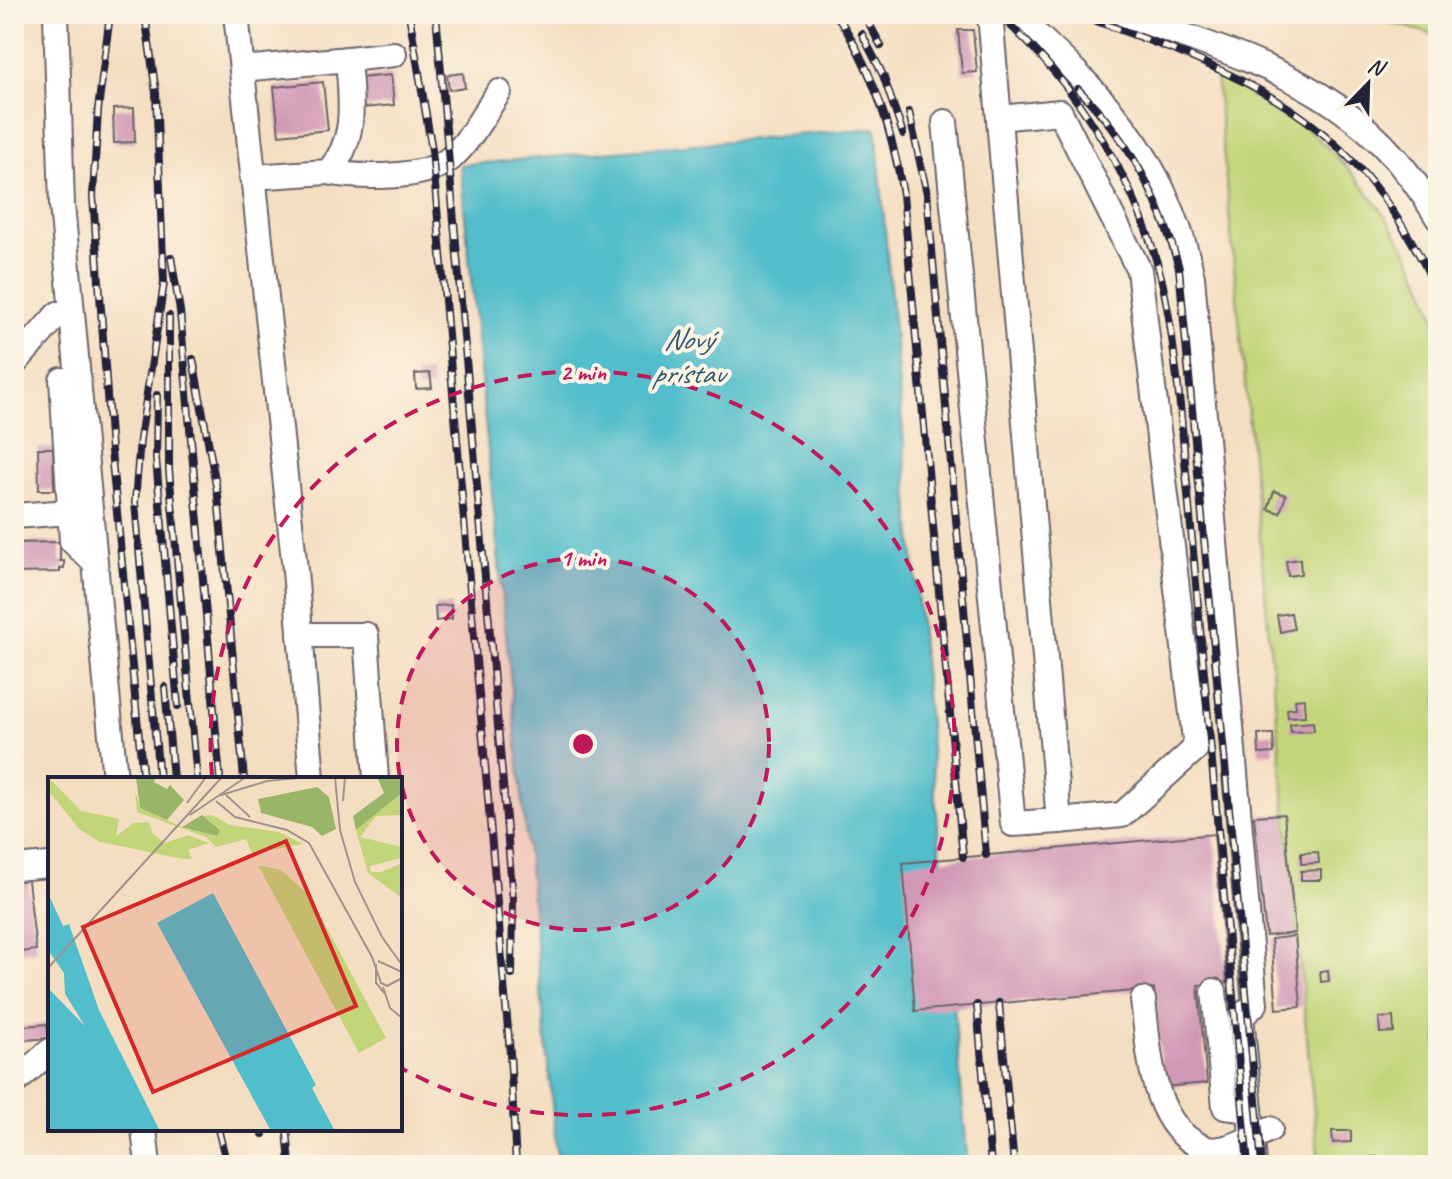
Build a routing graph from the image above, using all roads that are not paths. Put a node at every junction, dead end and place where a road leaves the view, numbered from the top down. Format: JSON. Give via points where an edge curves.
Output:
{"nodes":[{"id":1,"x":56,"y":14,"type":"edge"},
{"id":2,"x":236,"y":14,"type":"edge"},
{"id":3,"x":990,"y":14,"type":"edge"},
{"id":4,"x":1014,"y":14,"type":"edge"},
{"id":5,"x":1124,"y":14,"type":"edge"},
{"id":6,"x":394,"y":54,"type":"dead end"},
{"id":7,"x":348,"y":59,"type":"junction"},
{"id":8,"x":242,"y":69,"type":"junction"},
{"id":9,"x":499,"y":92,"type":"dead end"},
{"id":10,"x":1000,"y":118,"type":"junction"},
{"id":11,"x":945,"y":122,"type":"dead end"},
{"id":12,"x":328,"y":172,"type":"junction"},
{"id":13,"x":252,"y":177,"type":"junction"},
{"id":14,"x":62,"y":205,"type":"junction"},
{"id":15,"x":1438,"y":218,"type":"edge"},
{"id":16,"x":58,"y":314,"type":"junction"},
{"id":17,"x":14,"y":364,"type":"edge"},
{"id":18,"x":70,"y":512,"type":"junction"},
{"id":19,"x":14,"y":516,"type":"edge"},
{"id":20,"x":95,"y":563,"type":"junction"},
{"id":21,"x":300,"y":635,"type":"junction"},
{"id":22,"x":115,"y":777,"type":"edge"},
{"id":23,"x":312,"y":777,"type":"edge"},
{"id":24,"x":376,"y":777,"type":"edge"},
{"id":25,"x":1059,"y":821,"type":"junction"},
{"id":26,"x":48,"y":865,"type":"edge"},
{"id":27,"x":14,"y":868,"type":"edge"},
{"id":28,"x":1214,"y":991,"type":"dead end"},
{"id":29,"x":1143,"y":1000,"type":"dead end"},
{"id":30,"x":48,"y":1053,"type":"edge"},
{"id":31,"x":14,"y":1083,"type":"edge"},
{"id":32,"x":1250,"y":1110,"type":"junction"},
{"id":33,"x":144,"y":1131,"type":"edge"},
{"id":34,"x":1261,"y":1133,"type":"junction"},
{"id":35,"x":148,"y":1165,"type":"edge"},
{"id":36,"x":1254,"y":1165,"type":"edge"}],
"edges":[{"from":1,"to":14,"type":"street"},
{"from":2,"to":8,"type":"street"},
{"from":3,"to":10,"type":"street"},
{"from":4,"to":32,"type":"street","via":[[1088,82],[1142,147],[1183,235],[1255,1004],[1241,1017]]},
{"from":5,"to":15,"type":"street","via":[[1277,70],[1326,97],[1384,146]]},
{"from":6,"to":7,"type":"street"},
{"from":7,"to":8,"type":"street"},
{"from":7,"to":12,"type":"street","via":[[352,121],[340,159]]},
{"from":8,"to":13,"type":"street"},
{"from":9,"to":12,"type":"street","via":[[450,159],[433,168],[359,178]]},
{"from":10,"to":25,"type":"street"},
{"from":10,"to":25,"type":"street","via":[[1060,112],[1139,270],[1196,748],[1122,815]]},
{"from":11,"to":25,"type":"street","via":[[1013,824]]},
{"from":12,"to":13,"type":"street"},
{"from":13,"to":21,"type":"street"},
{"from":14,"to":16,"type":"street","via":[[55,261]]},
{"from":14,"to":20,"type":"street"},
{"from":16,"to":17,"type":"street"},
{"from":16,"to":18,"type":"street"},
{"from":18,"to":19,"type":"street"},
{"from":18,"to":20,"type":"street","via":[[72,541]]},
{"from":20,"to":22,"type":"street"},
{"from":21,"to":23,"type":"street"},
{"from":21,"to":24,"type":"street","via":[[366,635]]},
{"from":26,"to":27,"type":"street"},
{"from":28,"to":32,"type":"street","via":[[1225,1107]]},
{"from":29,"to":34,"type":"street","via":[[1153,1082],[1180,1130],[1206,1149]]},
{"from":30,"to":31,"type":"street"},
{"from":32,"to":34,"type":"street"},
{"from":33,"to":35,"type":"street"},
{"from":34,"to":36,"type":"street"}]}
